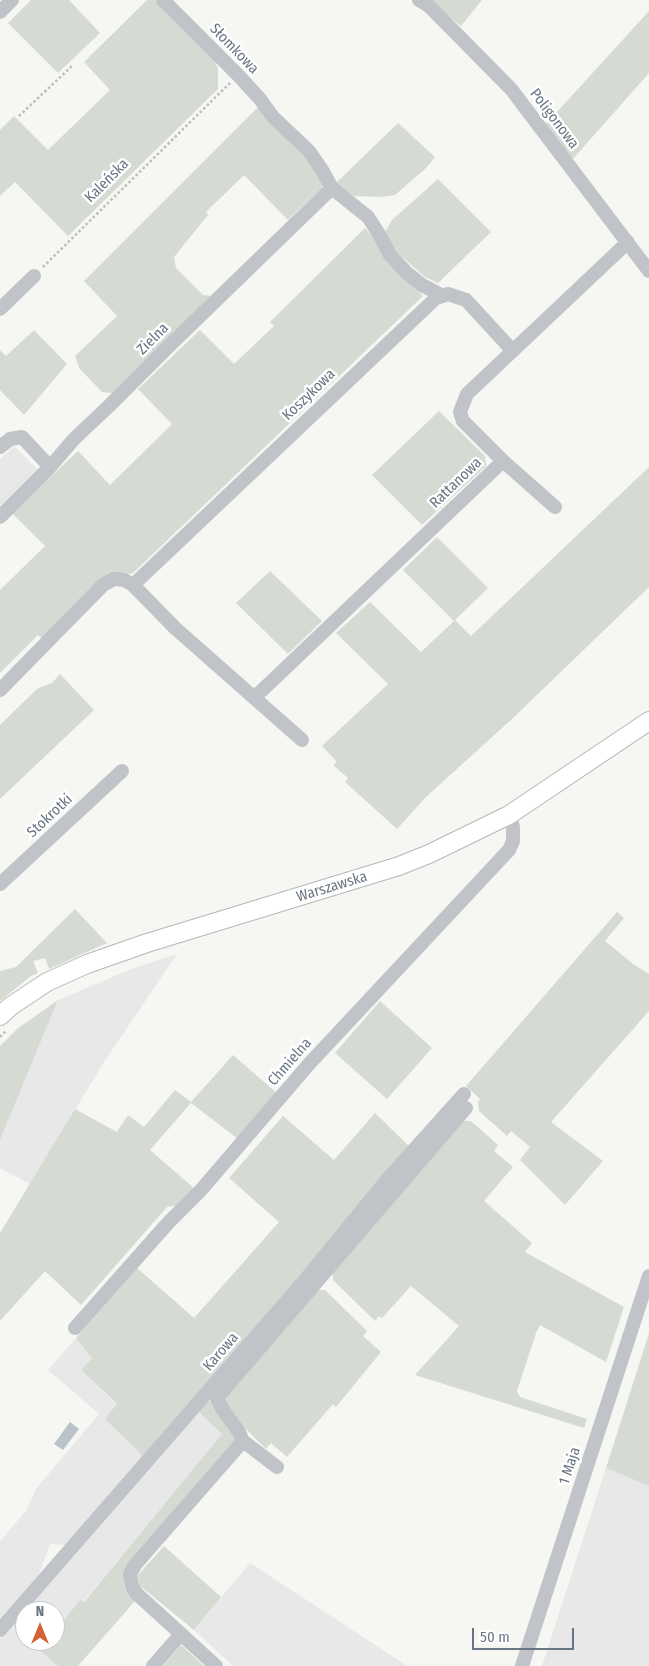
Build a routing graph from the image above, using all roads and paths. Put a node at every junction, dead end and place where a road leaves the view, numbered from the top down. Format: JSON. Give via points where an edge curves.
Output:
{"nodes":[{"id":1,"x":12,"y":0,"type":"edge"},
{"id":2,"x":163,"y":0,"type":"edge"},
{"id":3,"x":419,"y":0,"type":"edge"},
{"id":4,"x":0,"y":12,"type":"edge"},
{"id":5,"x":72,"y":66,"type":"dead end"},
{"id":6,"x":238,"y":75,"type":"junction"},
{"id":7,"x":20,"y":116,"type":"dead end"},
{"id":8,"x":332,"y":188,"type":"junction"},
{"id":9,"x":628,"y":242,"type":"junction"},
{"id":10,"x":649,"y":271,"type":"edge"},
{"id":11,"x":34,"y":276,"type":"joint"},
{"id":12,"x":443,"y":296,"type":"junction"},
{"id":13,"x":0,"y":309,"type":"edge"},
{"id":14,"x":512,"y":350,"type":"junction"},
{"id":15,"x":0,"y":447,"type":"edge"},
{"id":16,"x":503,"y":461,"type":"junction"},
{"id":17,"x":50,"y":467,"type":"junction"},
{"id":18,"x":555,"y":507,"type":"dead end"},
{"id":19,"x":0,"y":517,"type":"edge"},
{"id":20,"x":133,"y":585,"type":"junction"},
{"id":21,"x":0,"y":690,"type":"edge"},
{"id":22,"x":254,"y":698,"type":"junction"},
{"id":23,"x":649,"y":721,"type":"edge"},
{"id":24,"x":302,"y":740,"type":"dead end"},
{"id":25,"x":122,"y":771,"type":"dead end"},
{"id":26,"x":508,"y":815,"type":"junction"},
{"id":27,"x":0,"y":884,"type":"edge"},
{"id":28,"x":0,"y":1016,"type":"edge"},
{"id":29,"x":464,"y":1094,"type":"dead end"},
{"id":30,"x":466,"y":1108,"type":"dead end"},
{"id":31,"x":649,"y":1276,"type":"edge"},
{"id":32,"x":76,"y":1328,"type":"dead end"},
{"id":33,"x":214,"y":1392,"type":"junction"},
{"id":34,"x":242,"y":1441,"type":"junction"},
{"id":35,"x":277,"y":1466,"type":"dead end"},
{"id":36,"x":0,"y":1630,"type":"edge"},
{"id":37,"x":181,"y":1634,"type":"junction"},
{"id":38,"x":153,"y":1666,"type":"edge"},
{"id":39,"x":216,"y":1666,"type":"edge"},
{"id":40,"x":522,"y":1666,"type":"edge"}],
"edges":[{"from":1,"to":4,"type":"street"},
{"from":2,"to":6,"type":"street","name":"Słomkowa"},
{"from":3,"to":9,"type":"street","name":"Poligonowa","via":[[429,6],[512,89]]},
{"from":5,"to":7,"type":"path"},
{"from":6,"to":8,"type":"street","name":"Słomkowa","via":[[273,117],[309,151]]},
{"from":6,"to":11,"type":"path","name":"Kaleńska"},
{"from":8,"to":12,"type":"street","via":[[368,217],[390,255],[407,273]]},
{"from":8,"to":17,"type":"street","name":"Zielna","via":[[74,439]]},
{"from":9,"to":10,"type":"street","name":"Poligonowa"},
{"from":9,"to":14,"type":"street","name":"Rattanowa"},
{"from":11,"to":13,"type":"street"},
{"from":12,"to":14,"type":"street","via":[[448,294],[466,300]]},
{"from":12,"to":20,"type":"street","name":"Koszykowa","via":[[425,307]]},
{"from":14,"to":16,"type":"street","name":"Rattanowa","via":[[467,394],[460,412],[463,421]]},
{"from":15,"to":17,"type":"street","via":[[10,439],[22,437]]},
{"from":16,"to":18,"type":"street"},
{"from":16,"to":22,"type":"street","name":"Rattanowa"},
{"from":17,"to":19,"type":"street","name":"Zielna"},
{"from":20,"to":21,"type":"street","via":[[114,579],[103,585]]},
{"from":20,"to":22,"type":"street","via":[[175,628]]},
{"from":22,"to":24,"type":"street"},
{"from":23,"to":26,"type":"main road","name":"Warszawska"},
{"from":25,"to":27,"type":"street","name":"Stokrotki"},
{"from":26,"to":28,"type":"main road","name":"Warszawska","via":[[461,840],[399,866],[87,964],[47,982]]},
{"from":26,"to":32,"type":"street","name":"Chmielna","via":[[513,827],[510,850],[309,1064],[202,1190],[168,1223]]},
{"from":29,"to":33,"type":"street","name":"Karowa","via":[[386,1181]]},
{"from":30,"to":33,"type":"street"},
{"from":31,"to":40,"type":"street","name":"1 Maja"},
{"from":33,"to":34,"type":"street"},
{"from":33,"to":36,"type":"street","name":"Karowa"},
{"from":34,"to":35,"type":"street"},
{"from":34,"to":37,"type":"street","via":[[130,1574],[136,1593]]},
{"from":37,"to":38,"type":"street"},
{"from":37,"to":39,"type":"street"}]}
